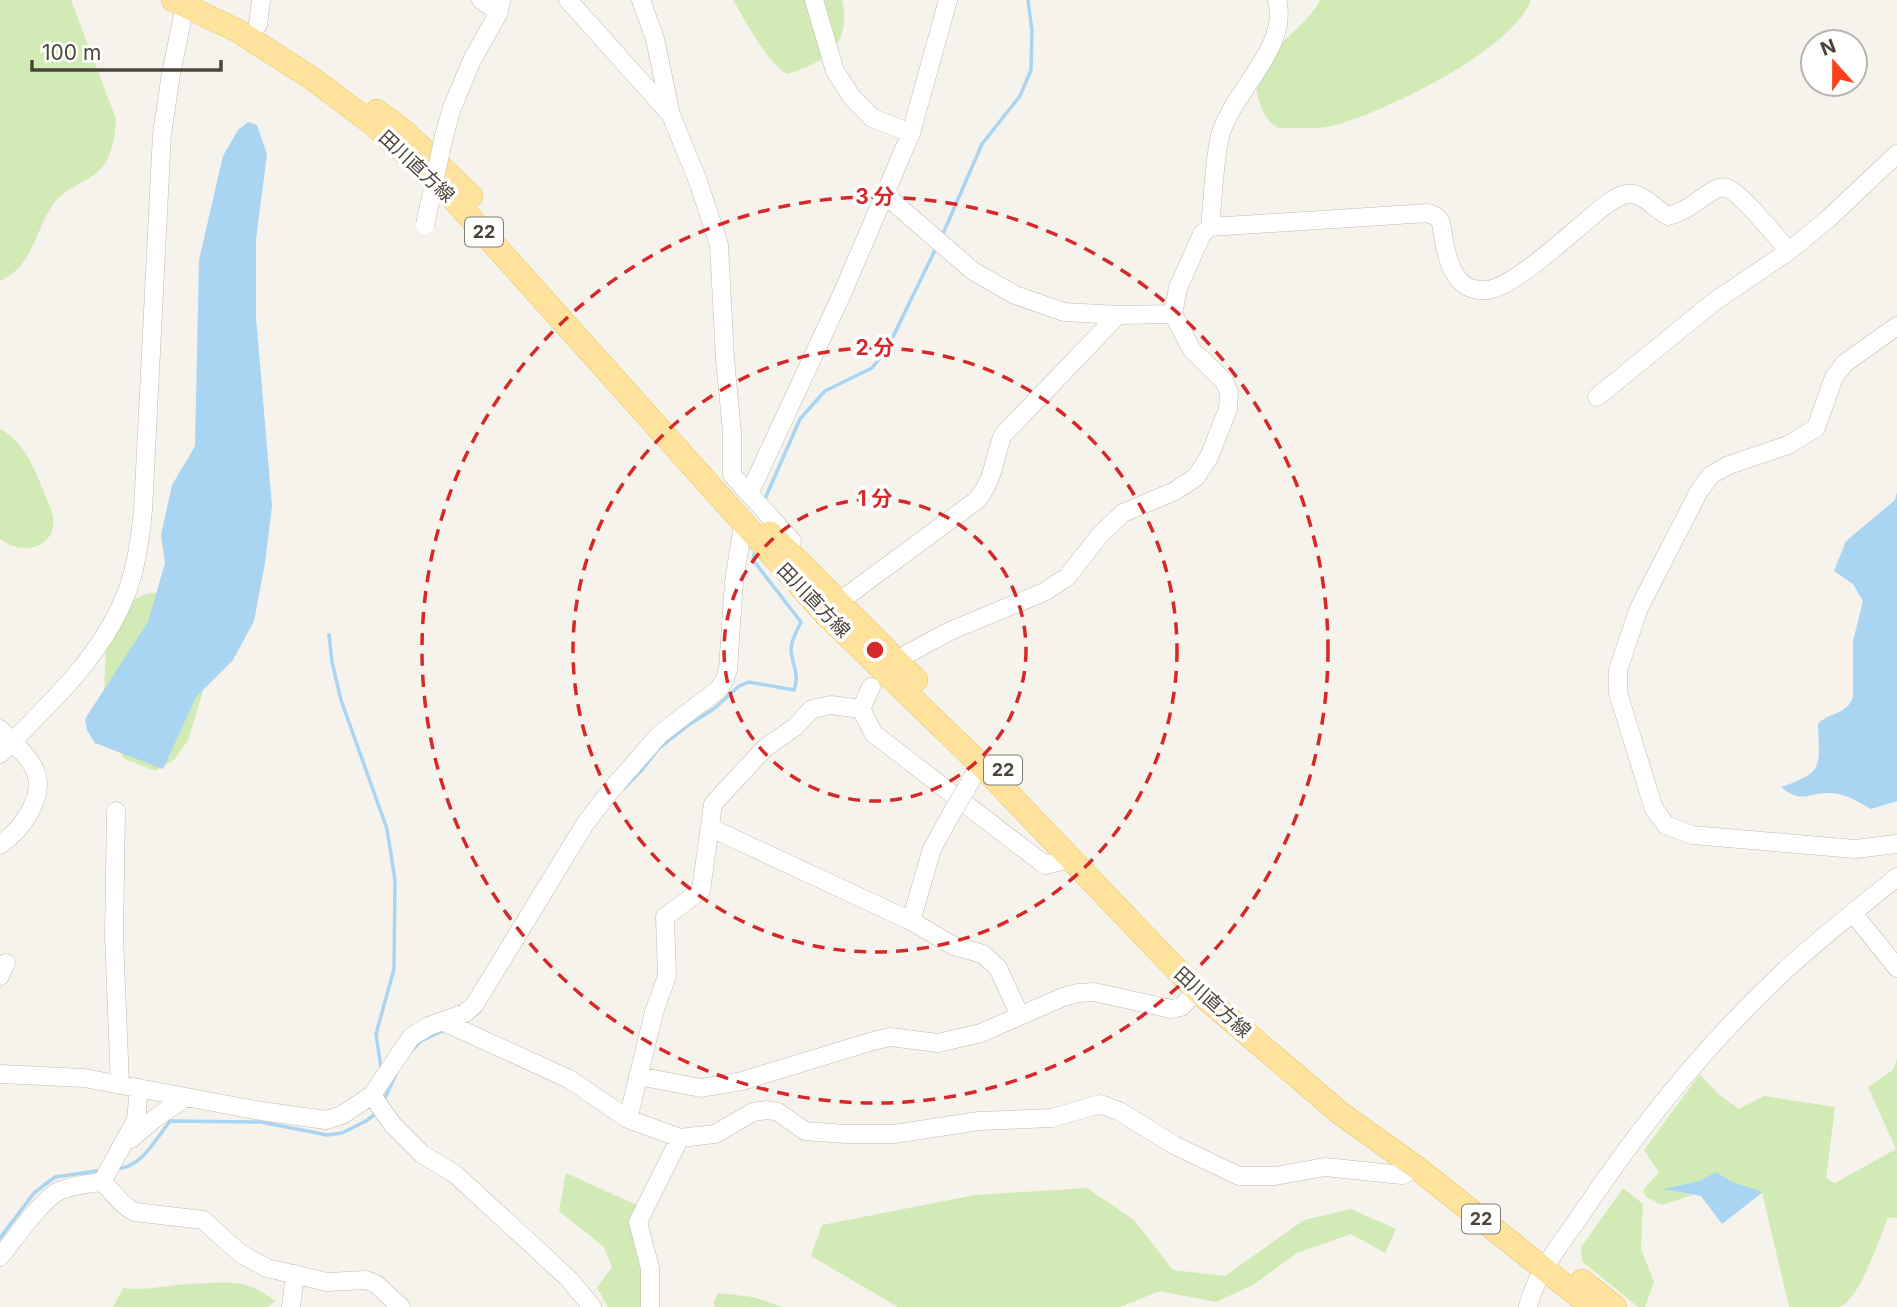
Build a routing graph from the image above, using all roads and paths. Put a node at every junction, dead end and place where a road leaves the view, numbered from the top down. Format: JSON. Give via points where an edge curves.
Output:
{"nodes":[{"id":1,"x":261,"y":0,"type":"edge"},
{"id":2,"x":481,"y":0,"type":"edge"},
{"id":3,"x":568,"y":0,"type":"edge"},
{"id":4,"x":641,"y":0,"type":"edge"},
{"id":5,"x":814,"y":0,"type":"edge"},
{"id":6,"x":948,"y":0,"type":"edge"},
{"id":7,"x":1277,"y":0,"type":"edge"},
{"id":8,"x":187,"y":1,"type":"edge"},
{"id":9,"x":500,"y":6,"type":"edge"},
{"id":10,"x":258,"y":25,"type":"junction"},
{"id":11,"x":671,"y":115,"type":"junction"},
{"id":12,"x":911,"y":133,"type":"junction"},
{"id":13,"x":1897,"y":154,"type":"edge"},
{"id":14,"x":884,"y":194,"type":"junction"},
{"id":15,"x":425,"y":225,"type":"dead end"},
{"id":16,"x":1210,"y":227,"type":"junction"},
{"id":17,"x":1789,"y":251,"type":"junction"},
{"id":18,"x":1173,"y":314,"type":"junction"},
{"id":19,"x":1118,"y":315,"type":"junction"},
{"id":20,"x":1897,"y":326,"type":"edge"},
{"id":21,"x":1597,"y":397,"type":"dead end"},
{"id":22,"x":749,"y":494,"type":"junction"},
{"id":23,"x":743,"y":525,"type":"junction"},
{"id":24,"x":844,"y":598,"type":"junction"},
{"id":25,"x":871,"y":687,"type":"dead end"},
{"id":26,"x":860,"y":709,"type":"junction"},
{"id":27,"x":4,"y":742,"type":"edge"},
{"id":28,"x":980,"y":764,"type":"junction"},
{"id":29,"x":116,"y":811,"type":"dead end"},
{"id":30,"x":711,"y":828,"type":"junction"},
{"id":31,"x":1897,"y":844,"type":"edge"},
{"id":32,"x":0,"y":845,"type":"edge"},
{"id":33,"x":1069,"y":859,"type":"junction"},
{"id":34,"x":1897,"y":877,"type":"edge"},
{"id":35,"x":1853,"y":914,"type":"junction"},
{"id":36,"x":911,"y":921,"type":"junction"},
{"id":37,"x":1897,"y":968,"type":"edge"},
{"id":38,"x":1197,"y":991,"type":"junction"},
{"id":39,"x":1020,"y":1016,"type":"junction"},
{"id":40,"x":444,"y":1022,"type":"junction"},
{"id":41,"x":0,"y":1074,"type":"edge"},
{"id":42,"x":638,"y":1076,"type":"junction"},
{"id":43,"x":120,"y":1085,"type":"junction"},
{"id":44,"x":139,"y":1088,"type":"junction"},
{"id":45,"x":186,"y":1097,"type":"junction"},
{"id":46,"x":377,"y":1103,"type":"junction"},
{"id":47,"x":628,"y":1119,"type":"junction"},
{"id":48,"x":680,"y":1138,"type":"junction"},
{"id":49,"x":117,"y":1155,"type":"junction"},
{"id":50,"x":1417,"y":1168,"type":"junction"},
{"id":51,"x":103,"y":1180,"type":"junction"},
{"id":52,"x":0,"y":1257,"type":"edge"},
{"id":53,"x":1548,"y":1264,"type":"junction"},
{"id":54,"x":295,"y":1274,"type":"junction"},
{"id":55,"x":291,"y":1307,"type":"edge"},
{"id":56,"x":401,"y":1307,"type":"edge"},
{"id":57,"x":593,"y":1307,"type":"edge"},
{"id":58,"x":650,"y":1307,"type":"edge"},
{"id":59,"x":1528,"y":1307,"type":"edge"},
{"id":60,"x":1592,"y":1307,"type":"edge"},
{"id":61,"x":1615,"y":1307,"type":"edge"}],
"edges":[{"from":1,"to":10,"type":"street"},
{"from":2,"to":9,"type":"street"},
{"from":3,"to":11,"type":"street"},
{"from":4,"to":11,"type":"street","via":[[655,39]]},
{"from":5,"to":12,"type":"street","via":[[835,71],[851,96],[872,118]]},
{"from":6,"to":12,"type":"street"},
{"from":7,"to":16,"type":"street","via":[[1280,24],[1273,41],[1220,135]]},
{"from":8,"to":10,"type":"main road","name":"田川直方線","number":"22"},
{"from":8,"to":23,"type":"main road","name":"田川直方線","number":"22","via":[[313,79],[374,125],[447,192]]},
{"from":8,"to":27,"type":"street","via":[[162,134],[138,549],[125,598],[106,635],[71,681]]},
{"from":9,"to":15,"type":"street","bridge":true,"via":[[452,108]]},
{"from":10,"to":53,"type":"main road","name":"田川直方線","number":"22","via":[[405,132],[449,173],[748,510],[1218,990]]},
{"from":11,"to":22,"type":"street","via":[[719,245],[732,475]]},
{"from":12,"to":14,"type":"street"},
{"from":13,"to":17,"type":"street"},
{"from":14,"to":19,"type":"street","via":[[973,271],[1015,295],[1064,312]]},
{"from":14,"to":22,"type":"street"},
{"from":16,"to":17,"type":"street","via":[[1428,214],[1441,223],[1452,267],[1462,284],[1491,290],[1514,278],[1625,194],[1643,198],[1668,216],[1680,214],[1721,187],[1740,198]]},
{"from":16,"to":18,"type":"street","via":[[1202,234],[1178,288]]},
{"from":17,"to":21,"type":"street","via":[[1715,301]]},
{"from":18,"to":19,"type":"street"},
{"from":18,"to":24,"type":"street","via":[[1192,350],[1224,381],[1229,393],[1228,409],[1196,477],[1123,513],[1067,577],[1044,592],[950,631],[904,657]]},
{"from":19,"to":24,"type":"street","via":[[1003,435],[988,487],[977,500]]},
{"from":20,"to":31,"type":"street","via":[[1845,363],[1834,377],[1816,428],[1788,445],[1711,475],[1639,608],[1618,670],[1618,693],[1654,809],[1666,825],[1692,835],[1855,849]]},
{"from":22,"to":24,"type":"street"},
{"from":23,"to":28,"type":"main road","name":"田川直方線","number":"22","via":[[825,614]]},
{"from":23,"to":40,"type":"street","via":[[725,680],[660,734],[611,790],[585,824],[475,1004]]},
{"from":25,"to":26,"type":"street"},
{"from":26,"to":30,"type":"street","via":[[831,705],[812,709],[765,748],[713,804]]},
{"from":26,"to":33,"type":"street","via":[[874,734],[1045,865]]},
{"from":27,"to":32,"type":"street","via":[[34,767],[37,790],[36,805]]},
{"from":28,"to":33,"type":"main road","name":"田川直方線","number":"22"},
{"from":28,"to":36,"type":"street","bridge":true,"via":[[932,849]]},
{"from":29,"to":43,"type":"street","via":[[114,936]]},
{"from":30,"to":36,"type":"street"},
{"from":30,"to":42,"type":"street","via":[[701,890],[665,917],[667,976]]},
{"from":33,"to":38,"type":"main road","name":"田川直方線","number":"22"},
{"from":34,"to":35,"type":"street"},
{"from":35,"to":37,"type":"street"},
{"from":35,"to":53,"type":"street","via":[[1780,975],[1712,1044],[1664,1100]]},
{"from":36,"to":39,"type":"street","via":[[954,946],[992,960]]},
{"from":38,"to":39,"type":"street","via":[[1181,1007],[1171,1009],[1094,992],[1078,993]]},
{"from":38,"to":50,"type":"main road","name":"田川直方線","number":"22","via":[[1340,1113]]},
{"from":39,"to":42,"type":"street","via":[[960,1039],[939,1043],[881,1039],[741,1081],[701,1088]]},
{"from":40,"to":46,"type":"street","via":[[411,1037]]},
{"from":40,"to":47,"type":"street","via":[[569,1079]]},
{"from":41,"to":43,"type":"street","via":[[84,1078]]},
{"from":42,"to":47,"type":"street"},
{"from":43,"to":44,"type":"street"},
{"from":44,"to":45,"type":"street"},
{"from":44,"to":49,"type":"street","via":[[136,1120]]},
{"from":45,"to":46,"type":"street","via":[[326,1120]]},
{"from":45,"to":49,"type":"street","via":[[154,1119]]},
{"from":46,"to":57,"type":"street","via":[[422,1154],[455,1174],[569,1279]]},
{"from":47,"to":48,"type":"street"},
{"from":48,"to":50,"type":"street","via":[[715,1134],[752,1112],[766,1110],[778,1112],[805,1131],[894,1134],[979,1121],[1052,1118],[1100,1104],[1239,1175],[1275,1176],[1325,1167],[1402,1175]]},
{"from":48,"to":58,"type":"street","via":[[638,1222],[650,1268]]},
{"from":49,"to":51,"type":"street"},
{"from":50,"to":53,"type":"main road","name":"田川直方線","number":"22"},
{"from":51,"to":52,"type":"street","via":[[57,1192]]},
{"from":51,"to":54,"type":"street","via":[[125,1208],[203,1220],[241,1254],[267,1268]]},
{"from":53,"to":59,"type":"street","via":[[1531,1291]]},
{"from":53,"to":60,"type":"main road","name":"田川直方線","number":"22"},
{"from":53,"to":61,"type":"main road","name":"田川直方線","number":"22"},
{"from":54,"to":55,"type":"street"},
{"from":54,"to":56,"type":"street","via":[[327,1282],[366,1280]]}]}
